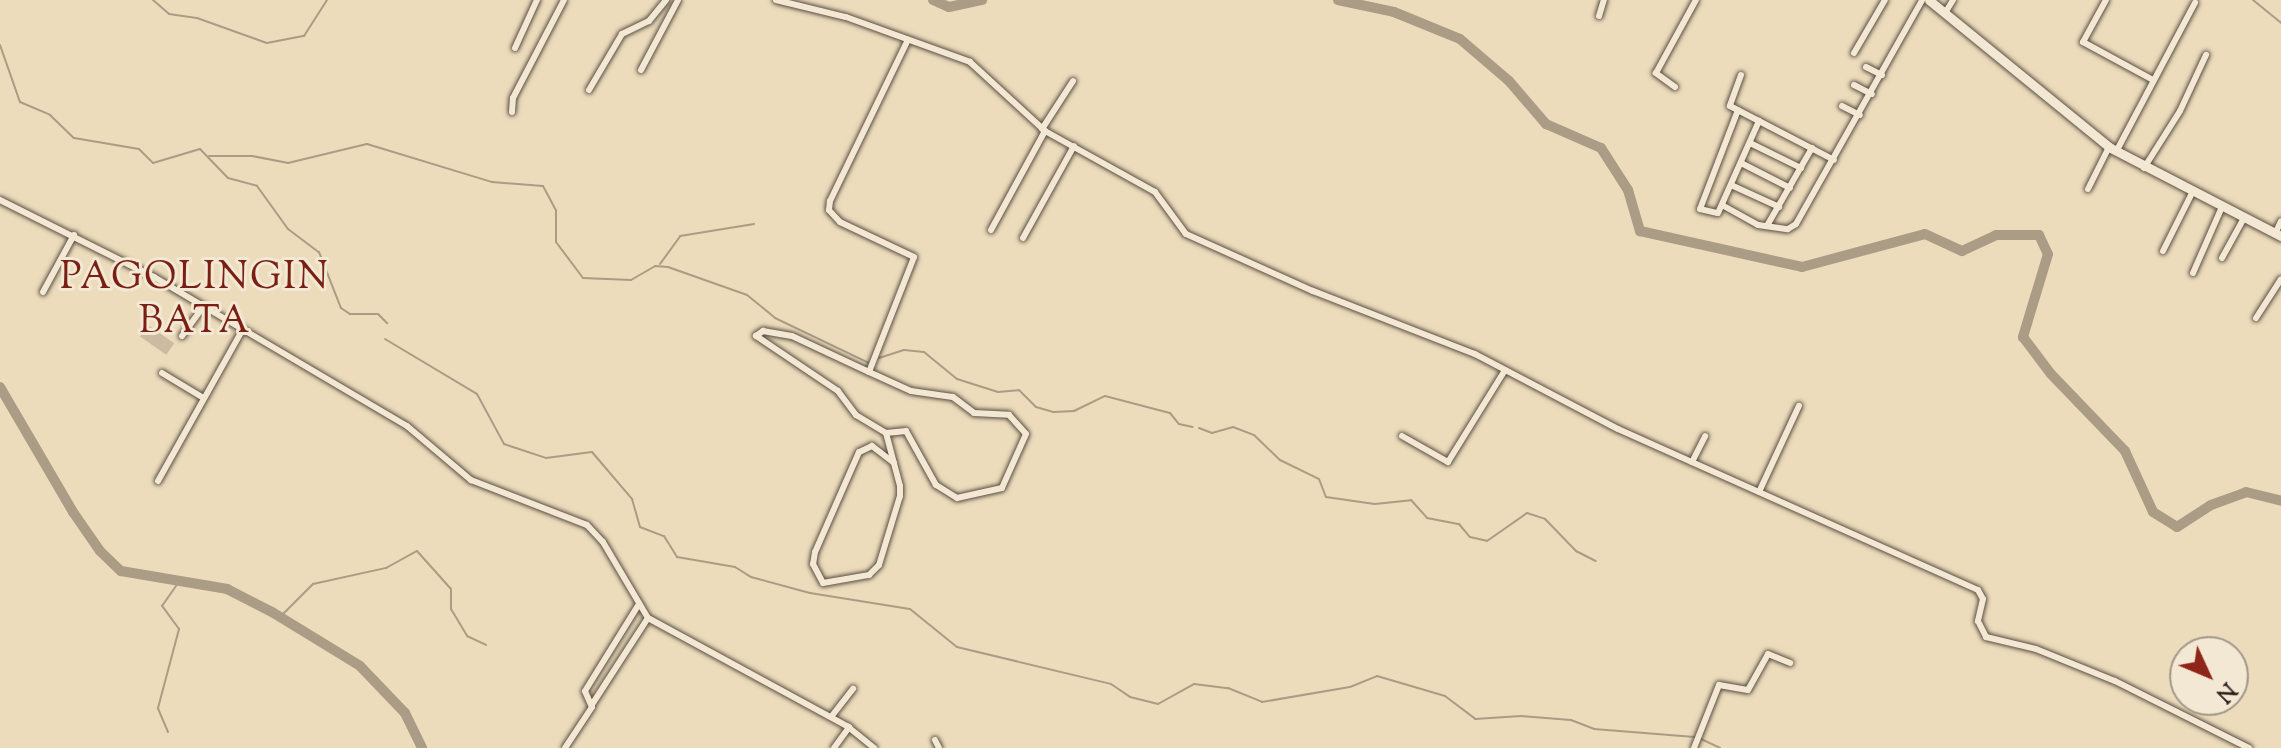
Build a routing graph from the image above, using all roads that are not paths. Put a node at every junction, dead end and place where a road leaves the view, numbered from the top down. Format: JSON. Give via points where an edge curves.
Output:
{"nodes":[{"id":1,"x":537,"y":0,"type":"edge"},
{"id":2,"x":564,"y":0,"type":"edge"},
{"id":3,"x":666,"y":0,"type":"edge"},
{"id":4,"x":678,"y":0,"type":"edge"},
{"id":5,"x":776,"y":0,"type":"edge"},
{"id":6,"x":1604,"y":0,"type":"edge"},
{"id":7,"x":1696,"y":0,"type":"edge"},
{"id":8,"x":1885,"y":0,"type":"edge"},
{"id":9,"x":1922,"y":0,"type":"edge"},
{"id":10,"x":1929,"y":0,"type":"edge"},
{"id":11,"x":1953,"y":0,"type":"edge"},
{"id":12,"x":2106,"y":0,"type":"edge"},
{"id":13,"x":2195,"y":3,"type":"dead end"},
{"id":14,"x":1945,"y":13,"type":"junction"},
{"id":15,"x":1599,"y":16,"type":"dead end"},
{"id":16,"x":908,"y":40,"type":"junction"},
{"id":17,"x":515,"y":48,"type":"dead end"},
{"id":18,"x":1854,"y":53,"type":"dead end"},
{"id":19,"x":2206,"y":55,"type":"dead end"},
{"id":20,"x":1866,"y":67,"type":"dead end"},
{"id":21,"x":641,"y":70,"type":"dead end"},
{"id":22,"x":1741,"y":75,"type":"dead end"},
{"id":23,"x":1882,"y":75,"type":"junction"},
{"id":24,"x":2153,"y":80,"type":"junction"},
{"id":25,"x":1073,"y":81,"type":"dead end"},
{"id":26,"x":1854,"y":85,"type":"dead end"},
{"id":27,"x":1675,"y":87,"type":"dead end"},
{"id":28,"x":589,"y":90,"type":"dead end"},
{"id":29,"x":1872,"y":94,"type":"junction"},
{"id":30,"x":1842,"y":106,"type":"dead end"},
{"id":31,"x":1738,"y":110,"type":"junction"},
{"id":32,"x":512,"y":112,"type":"dead end"},
{"id":33,"x":1860,"y":115,"type":"junction"},
{"id":34,"x":1759,"y":121,"type":"junction"},
{"id":35,"x":1043,"y":130,"type":"junction"},
{"id":36,"x":1750,"y":143,"type":"junction"},
{"id":37,"x":1074,"y":146,"type":"junction"},
{"id":38,"x":1812,"y":148,"type":"junction"},
{"id":39,"x":2112,"y":150,"type":"junction"},
{"id":40,"x":1834,"y":160,"type":"junction"},
{"id":41,"x":1741,"y":163,"type":"junction"},
{"id":42,"x":1801,"y":168,"type":"junction"},
{"id":43,"x":2144,"y":168,"type":"junction"},
{"id":44,"x":1731,"y":185,"type":"junction"},
{"id":45,"x":1790,"y":188,"type":"junction"},
{"id":46,"x":2088,"y":189,"type":"dead end"},
{"id":47,"x":2192,"y":193,"type":"junction"},
{"id":48,"x":0,"y":200,"type":"edge"},
{"id":49,"x":1722,"y":205,"type":"junction"},
{"id":50,"x":1779,"y":207,"type":"junction"},
{"id":51,"x":2222,"y":207,"type":"junction"},
{"id":52,"x":2244,"y":218,"type":"junction"},
{"id":53,"x":2281,"y":221,"type":"edge"},
{"id":54,"x":1768,"y":224,"type":"junction"},
{"id":55,"x":991,"y":230,"type":"dead end"},
{"id":56,"x":74,"y":235,"type":"junction"},
{"id":57,"x":2278,"y":235,"type":"edge"},
{"id":58,"x":1023,"y":238,"type":"dead end"},
{"id":59,"x":2163,"y":251,"type":"dead end"},
{"id":60,"x":2222,"y":258,"type":"dead end"},
{"id":61,"x":2193,"y":273,"type":"dead end"},
{"id":62,"x":2281,"y":279,"type":"edge"},
{"id":63,"x":43,"y":292,"type":"dead end"},
{"id":64,"x":204,"y":306,"type":"junction"},
{"id":65,"x":2256,"y":318,"type":"dead end"},
{"id":66,"x":243,"y":329,"type":"junction"},
{"id":67,"x":182,"y":336,"type":"dead end"},
{"id":68,"x":1505,"y":370,"type":"junction"},
{"id":69,"x":869,"y":372,"type":"junction"},
{"id":70,"x":162,"y":373,"type":"dead end"},
{"id":71,"x":202,"y":397,"type":"junction"},
{"id":72,"x":1799,"y":406,"type":"dead end"},
{"id":73,"x":886,"y":433,"type":"junction"},
{"id":74,"x":1402,"y":436,"type":"dead end"},
{"id":75,"x":1705,"y":436,"type":"dead end"},
{"id":76,"x":1692,"y":462,"type":"junction"},
{"id":77,"x":894,"y":463,"type":"junction"},
{"id":78,"x":158,"y":481,"type":"dead end"},
{"id":79,"x":1759,"y":492,"type":"junction"},
{"id":80,"x":639,"y":604,"type":"junction"},
{"id":81,"x":648,"y":618,"type":"junction"},
{"id":82,"x":1790,"y":663,"type":"dead end"},
{"id":83,"x":853,"y":689,"type":"dead end"},
{"id":84,"x":593,"y":703,"type":"junction"},
{"id":85,"x":831,"y":717,"type":"junction"},
{"id":86,"x":849,"y":727,"type":"junction"},
{"id":87,"x":935,"y":740,"type":"dead end"},
{"id":88,"x":565,"y":748,"type":"edge"},
{"id":89,"x":834,"y":748,"type":"edge"},
{"id":90,"x":874,"y":748,"type":"edge"},
{"id":91,"x":939,"y":748,"type":"edge"},
{"id":92,"x":1694,"y":748,"type":"edge"},
{"id":93,"x":2249,"y":748,"type":"edge"}],
"edges":[{"from":1,"to":17,"type":"street"},
{"from":2,"to":32,"type":"street","via":[[513,98]]},
{"from":3,"to":28,"type":"street","via":[[649,21],[622,34]]},
{"from":4,"to":21,"type":"street"},
{"from":5,"to":16,"type":"street","via":[[846,17]]},
{"from":6,"to":15,"type":"street"},
{"from":7,"to":27,"type":"street","via":[[1656,73]]},
{"from":8,"to":18,"type":"street"},
{"from":9,"to":23,"type":"street"},
{"from":10,"to":14,"type":"main road"},
{"from":11,"to":14,"type":"street"},
{"from":12,"to":24,"type":"street","via":[[2083,42]]},
{"from":13,"to":24,"type":"street"},
{"from":14,"to":39,"type":"main road"},
{"from":16,"to":35,"type":"street","via":[[983,70]]},
{"from":16,"to":69,"type":"street","via":[[830,201],[829,210],[840,222],[914,257]]},
{"from":19,"to":43,"type":"street","via":[[2180,111]]},
{"from":20,"to":23,"type":"street"},
{"from":22,"to":31,"type":"street","via":[[1730,106]]},
{"from":23,"to":29,"type":"street"},
{"from":24,"to":39,"type":"street"},
{"from":25,"to":35,"type":"street"},
{"from":26,"to":29,"type":"street"},
{"from":29,"to":33,"type":"street"},
{"from":30,"to":33,"type":"street"},
{"from":31,"to":34,"type":"street"},
{"from":31,"to":49,"type":"street","via":[[1698,208],[1717,214]]},
{"from":33,"to":40,"type":"street"},
{"from":34,"to":36,"type":"street"},
{"from":34,"to":38,"type":"street"},
{"from":35,"to":37,"type":"street"},
{"from":35,"to":55,"type":"street"},
{"from":36,"to":41,"type":"street"},
{"from":36,"to":42,"type":"street"},
{"from":37,"to":58,"type":"street"},
{"from":37,"to":68,"type":"street","via":[[1155,192],[1186,234]]},
{"from":38,"to":40,"type":"street"},
{"from":38,"to":42,"type":"street"},
{"from":39,"to":43,"type":"main road"},
{"from":39,"to":46,"type":"street"},
{"from":40,"to":54,"type":"street","via":[[1796,224],[1788,229]]},
{"from":41,"to":44,"type":"street"},
{"from":41,"to":45,"type":"street"},
{"from":42,"to":45,"type":"street"},
{"from":43,"to":47,"type":"main road"},
{"from":44,"to":49,"type":"street"},
{"from":44,"to":50,"type":"street"},
{"from":45,"to":50,"type":"street"},
{"from":47,"to":51,"type":"main road"},
{"from":47,"to":59,"type":"street"},
{"from":48,"to":56,"type":"street"},
{"from":49,"to":54,"type":"street","via":[[1758,225]]},
{"from":50,"to":54,"type":"street"},
{"from":51,"to":52,"type":"main road"},
{"from":51,"to":61,"type":"street"},
{"from":52,"to":57,"type":"main road"},
{"from":52,"to":60,"type":"street"},
{"from":53,"to":57,"type":"street"},
{"from":56,"to":63,"type":"street"},
{"from":56,"to":64,"type":"street"},
{"from":62,"to":65,"type":"street"},
{"from":64,"to":66,"type":"street"},
{"from":64,"to":67,"type":"street"},
{"from":66,"to":71,"type":"street"},
{"from":66,"to":80,"type":"street","via":[[407,426],[471,480],[587,525],[603,542]]},
{"from":68,"to":74,"type":"street","via":[[1448,462]]},
{"from":68,"to":76,"type":"street"},
{"from":69,"to":73,"type":"street","via":[[792,336],[763,331],[756,336],[838,391],[856,415]]},
{"from":69,"to":73,"type":"street","via":[[911,391],[953,397],[974,413],[1009,415],[1026,434],[1002,488],[957,498],[936,485],[906,431]]},
{"from":70,"to":71,"type":"street"},
{"from":71,"to":78,"type":"street"},
{"from":72,"to":79,"type":"street"},
{"from":73,"to":77,"type":"street"},
{"from":75,"to":76,"type":"street"},
{"from":76,"to":79,"type":"street"},
{"from":77,"to":77,"type":"street","via":[[900,496],[879,565],[869,575],[823,583],[813,564],[815,552],[859,452],[872,446]]},
{"from":79,"to":93,"type":"street","via":[[1978,590],[1983,599],[1978,621],[1986,637],[2036,649],[2115,681]]},
{"from":80,"to":81,"type":"street"},
{"from":80,"to":84,"type":"street","via":[[585,691]]},
{"from":81,"to":84,"type":"street"},
{"from":81,"to":85,"type":"street"},
{"from":82,"to":92,"type":"street","via":[[1768,654],[1748,690],[1719,685]]},
{"from":83,"to":85,"type":"street"},
{"from":84,"to":88,"type":"street"},
{"from":85,"to":86,"type":"street"},
{"from":86,"to":89,"type":"street"},
{"from":86,"to":90,"type":"street"},
{"from":87,"to":91,"type":"street"}]}
